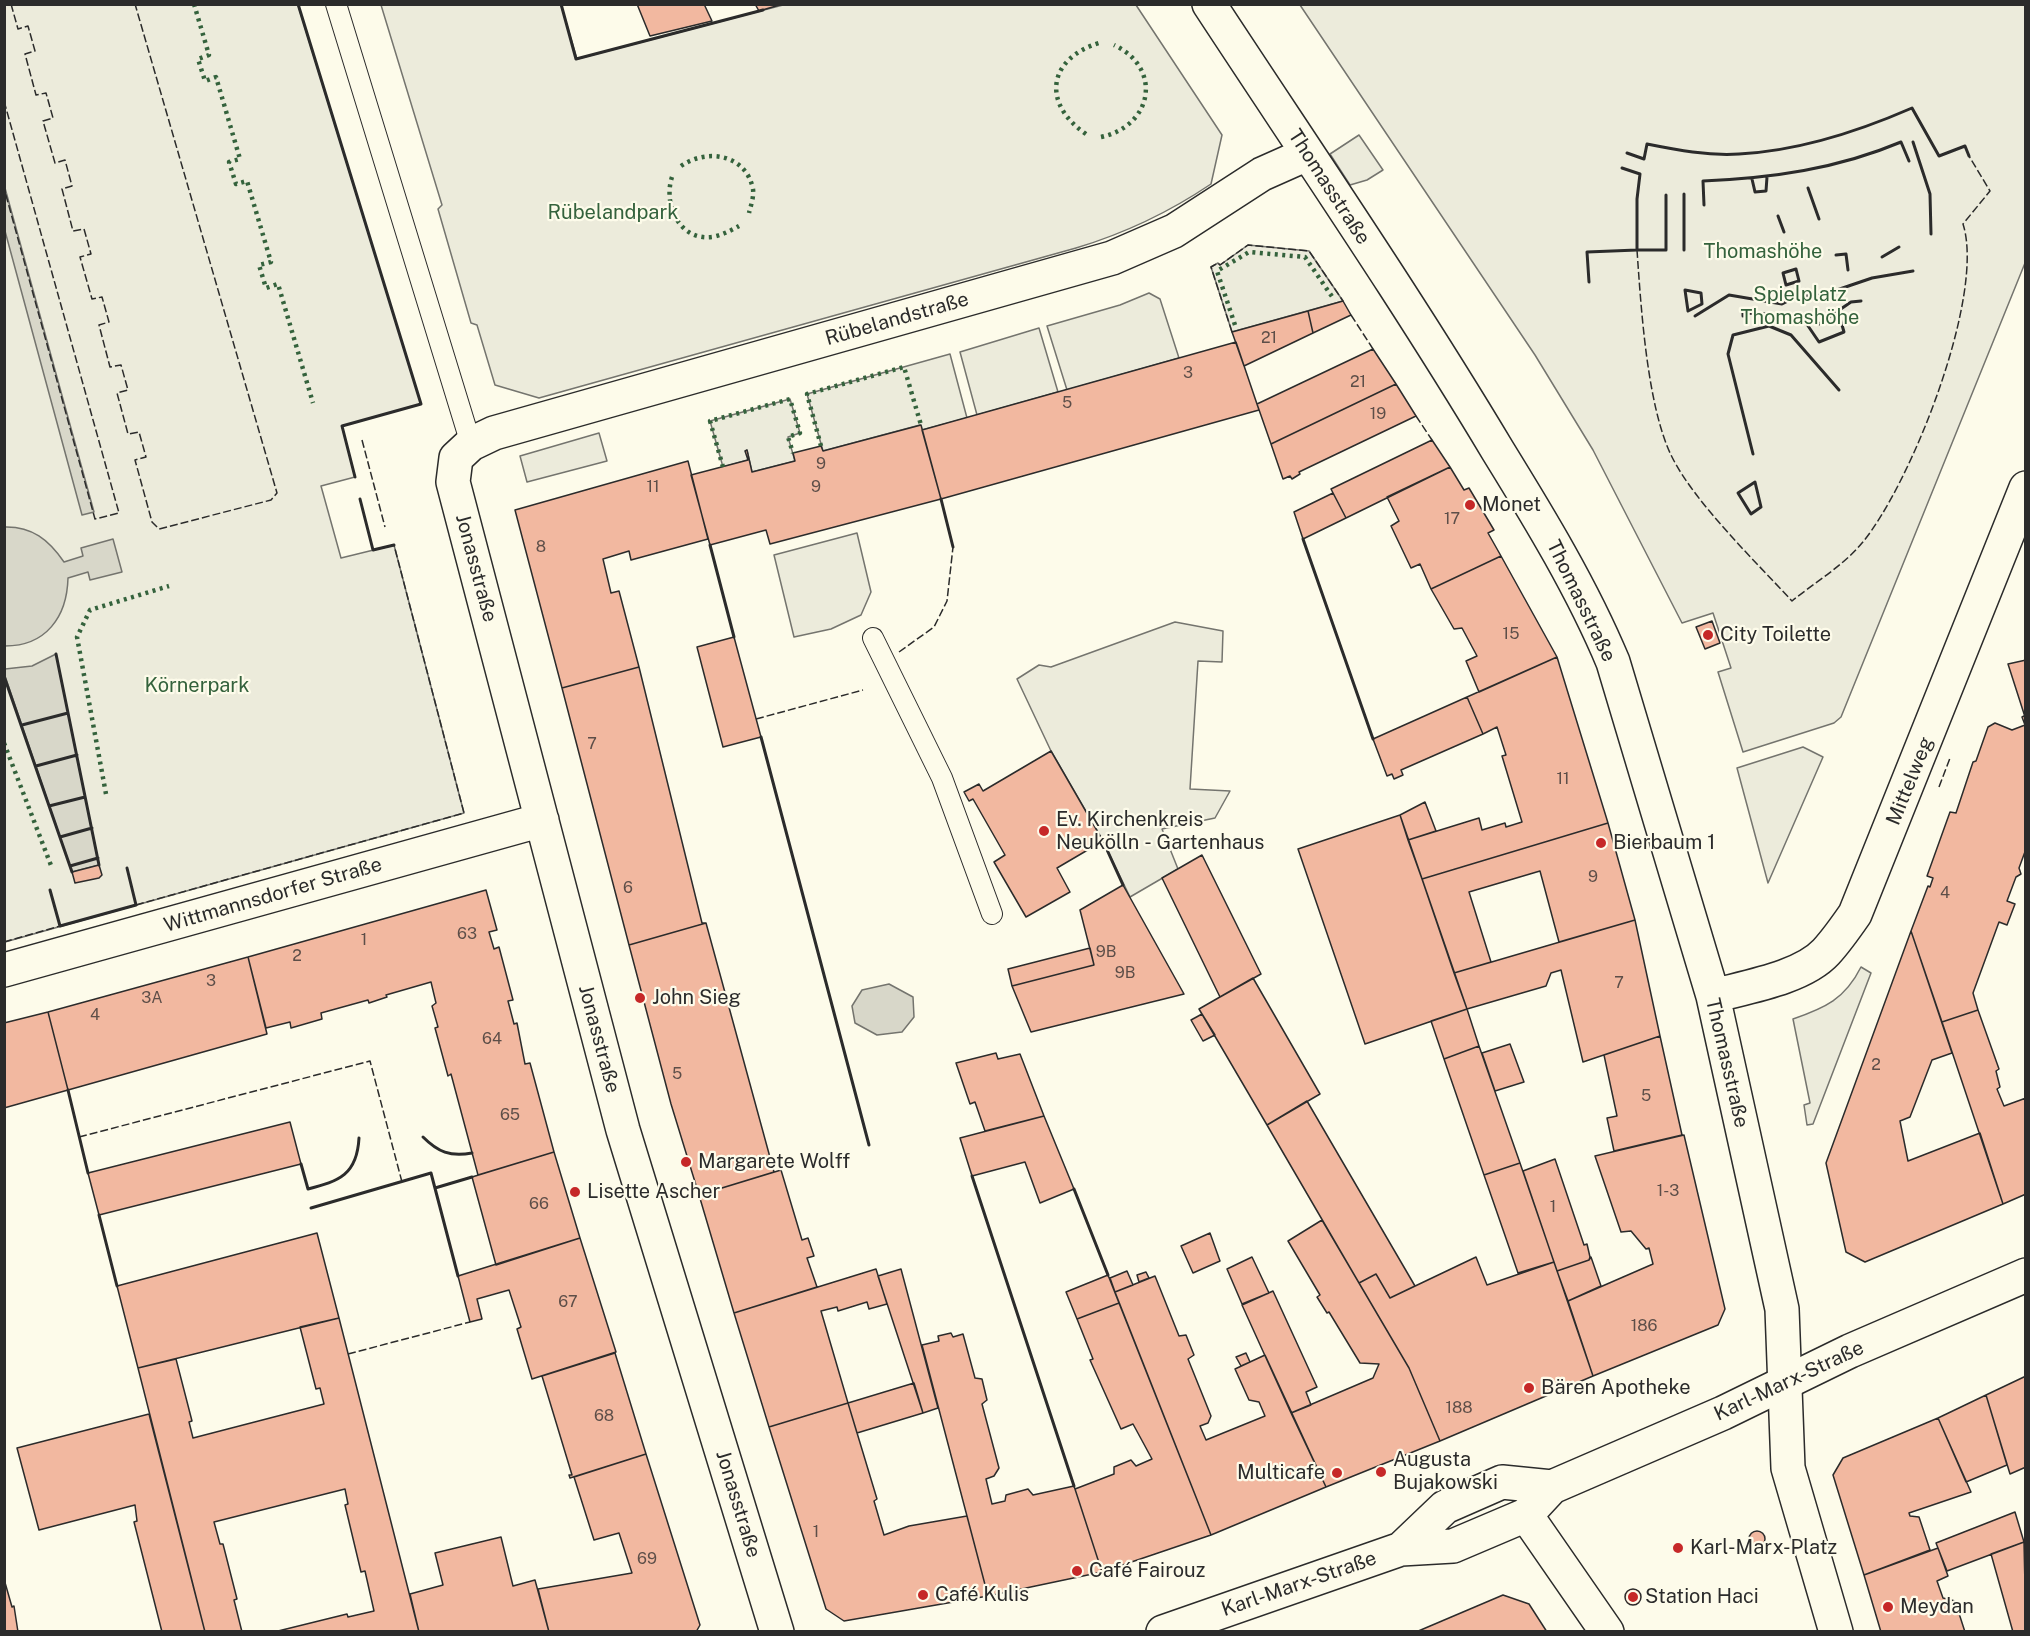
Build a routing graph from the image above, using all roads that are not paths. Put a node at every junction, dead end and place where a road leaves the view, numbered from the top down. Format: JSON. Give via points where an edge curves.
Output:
{"nodes":[{"id":1,"x":336,"y":4,"type":"edge"},
{"id":2,"x":1209,"y":4,"type":"edge"},
{"id":3,"x":1307,"y":154,"type":"junction"},
{"id":4,"x":471,"y":444,"type":"junction"},
{"id":5,"x":2025,"y":488,"type":"edge"},
{"id":6,"x":873,"y":638,"type":"dead end"},
{"id":7,"x":542,"y":820,"type":"junction"},
{"id":8,"x":992,"y":914,"type":"dead end"},
{"id":9,"x":4,"y":969,"type":"edge"},
{"id":10,"x":1713,"y":996,"type":"junction"},
{"id":11,"x":2025,"y":1275,"type":"edge"},
{"id":12,"x":1786,"y":1383,"type":"junction"},
{"id":13,"x":1552,"y":1487,"type":"junction"},
{"id":14,"x":1526,"y":1515,"type":"junction"},
{"id":15,"x":1401,"y":1549,"type":"junction"},
{"id":16,"x":777,"y":1632,"type":"edge"},
{"id":17,"x":1163,"y":1632,"type":"edge"},
{"id":18,"x":1607,"y":1632,"type":"edge"},
{"id":19,"x":1836,"y":1632,"type":"edge"}],
"edges":[{"from":1,"to":4,"type":"lane"},
{"from":2,"to":3,"type":"street","name":"Thomasstraße"},
{"from":3,"to":4,"type":"street","name":"Rübelandstraße","via":[[1262,174],[1174,231],[1112,258],[494,433]]},
{"from":3,"to":10,"type":"street","name":"Thomasstraße","via":[[1470,403],[1598,626],[1613,662]]},
{"from":4,"to":7,"type":"street","name":"Jonasstraße","via":[[456,458],[453,482]]},
{"from":5,"to":10,"type":"street","name":"Mittelweg","via":[[1855,914],[1826,953],[1812,963]]},
{"from":6,"to":8,"type":"lane","via":[[942,778]]},
{"from":7,"to":9,"type":"street","name":"Wittmannsdorfer Straße"},
{"from":7,"to":16,"type":"street","name":"Jonasstraße","via":[[623,1130]]},
{"from":10,"to":12,"type":"street","name":"Thomasstraße","via":[[1782,1309]]},
{"from":11,"to":12,"type":"street","name":"Karl-Marx-Straße"},
{"from":12,"to":13,"type":"street","name":"Karl-Marx-Straße"},
{"from":12,"to":19,"type":"street","via":[[1788,1468]]},
{"from":13,"to":14,"type":"street","name":"Karl-Marx-Straße"},
{"from":13,"to":15,"type":"street","name":"Karl-Marx-Straße","via":[[1502,1482],[1445,1507]]},
{"from":14,"to":15,"type":"street","name":"Karl-Marx-Straße","via":[[1453,1546]]},
{"from":14,"to":18,"type":"street"},
{"from":15,"to":17,"type":"street","name":"Karl-Marx-Straße"}]}
